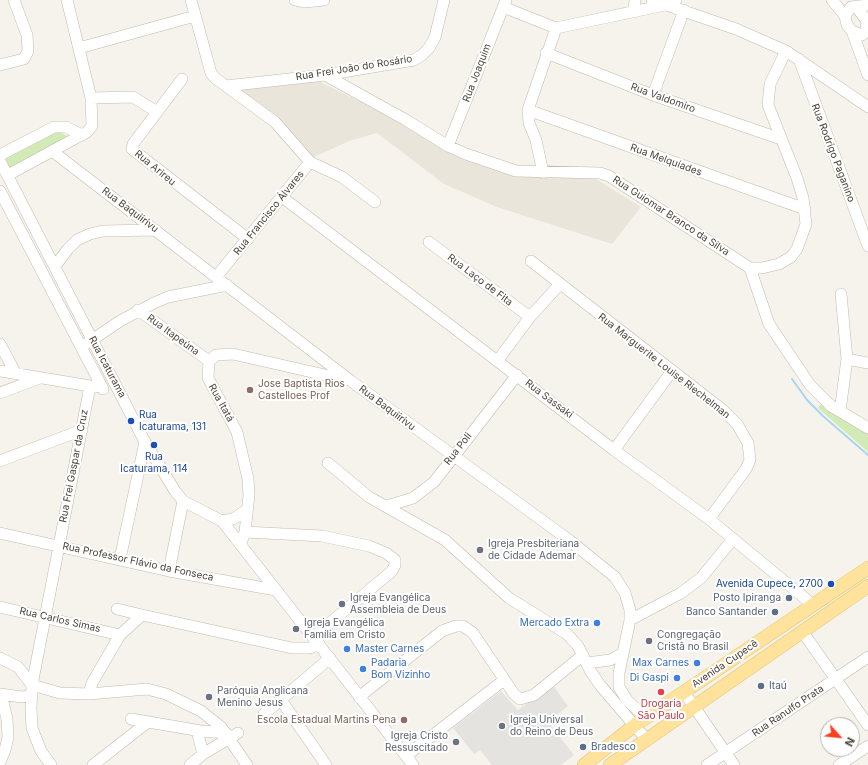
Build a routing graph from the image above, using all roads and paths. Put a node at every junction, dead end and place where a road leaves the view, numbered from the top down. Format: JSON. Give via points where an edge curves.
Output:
{"nodes":[{"id":1,"x":14,"y":0,"type":"edge"},
{"id":2,"x":67,"y":0,"type":"edge"},
{"id":3,"x":191,"y":0,"type":"edge"},
{"id":4,"x":295,"y":0,"type":"edge"},
{"id":5,"x":324,"y":0,"type":"edge"},
{"id":6,"x":444,"y":0,"type":"edge"},
{"id":7,"x":635,"y":0,"type":"edge"},
{"id":8,"x":652,"y":0,"type":"edge"},
{"id":9,"x":676,"y":0,"type":"edge"},
{"id":10,"x":832,"y":0,"type":"edge"},
{"id":11,"x":505,"y":3,"type":"edge"},
{"id":12,"x":666,"y":5,"type":"junction"},
{"id":13,"x":857,"y":5,"type":"edge"},
{"id":14,"x":684,"y":10,"type":"junction"},
{"id":15,"x":634,"y":12,"type":"junction"},
{"id":16,"x":195,"y":16,"type":"junction"},
{"id":17,"x":844,"y":16,"type":"junction"},
{"id":18,"x":556,"y":28,"type":"junction"},
{"id":19,"x":863,"y":33,"type":"edge"},
{"id":20,"x":79,"y":48,"type":"junction"},
{"id":21,"x":786,"y":51,"type":"junction"},
{"id":22,"x":546,"y":54,"type":"junction"},
{"id":23,"x":799,"y":59,"type":"junction"},
{"id":24,"x":0,"y":65,"type":"edge"},
{"id":25,"x":325,"y":75,"type":"junction"},
{"id":26,"x":868,"y":75,"type":"edge"},
{"id":27,"x":182,"y":79,"type":"dead end"},
{"id":28,"x":226,"y":86,"type":"junction"},
{"id":29,"x":653,"y":95,"type":"junction"},
{"id":30,"x":92,"y":98,"type":"junction"},
{"id":31,"x":868,"y":107,"type":"edge"},
{"id":32,"x":528,"y":110,"type":"junction"},
{"id":33,"x":157,"y":112,"type":"junction"},
{"id":34,"x":82,"y":135,"type":"junction"},
{"id":35,"x":781,"y":138,"type":"junction"},
{"id":36,"x":448,"y":146,"type":"junction"},
{"id":37,"x":52,"y":151,"type":"junction"},
{"id":38,"x":1,"y":162,"type":"edge"},
{"id":39,"x":310,"y":162,"type":"junction"},
{"id":40,"x":543,"y":173,"type":"junction"},
{"id":41,"x":8,"y":175,"type":"junction"},
{"id":42,"x":0,"y":191,"type":"edge"},
{"id":43,"x":282,"y":197,"type":"junction"},
{"id":44,"x":375,"y":202,"type":"dead end"},
{"id":45,"x":805,"y":209,"type":"junction"},
{"id":46,"x":156,"y":230,"type":"junction"},
{"id":47,"x":248,"y":239,"type":"junction"},
{"id":48,"x":429,"y":242,"type":"dead end"},
{"id":49,"x":868,"y":246,"type":"edge"},
{"id":50,"x":531,"y":261,"type":"dead end"},
{"id":51,"x":55,"y":266,"type":"junction"},
{"id":52,"x":750,"y":268,"type":"junction"},
{"id":53,"x":216,"y":277,"type":"junction"},
{"id":54,"x":560,"y":284,"type":"junction"},
{"id":55,"x":227,"y":286,"type":"junction"},
{"id":56,"x":841,"y":294,"type":"dead end"},
{"id":57,"x":138,"y":310,"type":"junction"},
{"id":58,"x":530,"y":317,"type":"junction"},
{"id":59,"x":92,"y":340,"type":"junction"},
{"id":60,"x":0,"y":344,"type":"edge"},
{"id":61,"x":83,"y":347,"type":"junction"},
{"id":62,"x":847,"y":359,"type":"junction"},
{"id":63,"x":498,"y":360,"type":"junction"},
{"id":64,"x":209,"y":361,"type":"junction"},
{"id":65,"x":868,"y":363,"type":"edge"},
{"id":66,"x":0,"y":370,"type":"edge"},
{"id":67,"x":672,"y":371,"type":"junction"},
{"id":68,"x":16,"y":374,"type":"junction"},
{"id":69,"x":517,"y":375,"type":"junction"},
{"id":70,"x":40,"y":378,"type":"junction"},
{"id":71,"x":351,"y":381,"type":"junction"},
{"id":72,"x":90,"y":386,"type":"junction"},
{"id":73,"x":103,"y":389,"type":"junction"},
{"id":74,"x":0,"y":394,"type":"edge"},
{"id":75,"x":123,"y":396,"type":"junction"},
{"id":76,"x":840,"y":411,"type":"junction"},
{"id":77,"x":868,"y":428,"type":"edge"},
{"id":78,"x":82,"y":430,"type":"junction"},
{"id":79,"x":145,"y":442,"type":"junction"},
{"id":80,"x":614,"y":450,"type":"junction"},
{"id":81,"x":453,"y":456,"type":"junction"},
{"id":82,"x":0,"y":461,"type":"edge"},
{"id":83,"x":328,"y":463,"type":"dead end"},
{"id":84,"x":184,"y":501,"type":"junction"},
{"id":85,"x":386,"y":506,"type":"junction"},
{"id":86,"x":247,"y":510,"type":"junction"},
{"id":87,"x":709,"y":519,"type":"junction"},
{"id":88,"x":222,"y":521,"type":"junction"},
{"id":89,"x":245,"y":532,"type":"junction"},
{"id":90,"x":0,"y":533,"type":"edge"},
{"id":91,"x":733,"y":539,"type":"junction"},
{"id":92,"x":241,"y":543,"type":"junction"},
{"id":93,"x":58,"y":545,"type":"junction"},
{"id":94,"x":120,"y":559,"type":"junction"},
{"id":95,"x":868,"y":568,"type":"edge"},
{"id":96,"x":169,"y":571,"type":"junction"},
{"id":97,"x":868,"y":586,"type":"edge"},
{"id":98,"x":276,"y":590,"type":"junction"},
{"id":99,"x":813,"y":604,"type":"junction"},
{"id":100,"x":0,"y":607,"type":"edge"},
{"id":101,"x":117,"y":609,"type":"dead end"},
{"id":102,"x":142,"y":615,"type":"junction"},
{"id":103,"x":44,"y":617,"type":"junction"},
{"id":104,"x":630,"y":620,"type":"junction"},
{"id":105,"x":802,"y":631,"type":"junction"},
{"id":106,"x":120,"y":635,"type":"junction"},
{"id":107,"x":316,"y":641,"type":"junction"},
{"id":108,"x":623,"y":653,"type":"junction"},
{"id":109,"x":868,"y":657,"type":"edge"},
{"id":110,"x":0,"y":658,"type":"edge"},
{"id":111,"x":330,"y":658,"type":"junction"},
{"id":112,"x":585,"y":659,"type":"junction"},
{"id":113,"x":610,"y":660,"type":"junction"},
{"id":114,"x":619,"y":673,"type":"junction"},
{"id":115,"x":836,"y":679,"type":"junction"},
{"id":116,"x":504,"y":680,"type":"junction"},
{"id":117,"x":620,"y":687,"type":"junction"},
{"id":118,"x":31,"y":690,"type":"junction"},
{"id":119,"x":684,"y":692,"type":"junction"},
{"id":120,"x":0,"y":694,"type":"edge"},
{"id":121,"x":89,"y":694,"type":"junction"},
{"id":122,"x":607,"y":694,"type":"junction"},
{"id":123,"x":359,"y":697,"type":"junction"},
{"id":124,"x":281,"y":700,"type":"junction"},
{"id":125,"x":694,"y":707,"type":"junction"},
{"id":126,"x":264,"y":714,"type":"dead end"},
{"id":127,"x":132,"y":719,"type":"dead end"},
{"id":128,"x":148,"y":722,"type":"junction"},
{"id":129,"x":640,"y":722,"type":"junction"},
{"id":130,"x":868,"y":725,"type":"edge"},
{"id":131,"x":197,"y":731,"type":"junction"},
{"id":132,"x":231,"y":735,"type":"junction"},
{"id":133,"x":646,"y":739,"type":"junction"},
{"id":134,"x":868,"y":746,"type":"edge"},
{"id":135,"x":726,"y":753,"type":"junction"},
{"id":136,"x":203,"y":754,"type":"junction"},
{"id":137,"x":406,"y":756,"type":"junction"},
{"id":138,"x":0,"y":762,"type":"edge"},
{"id":139,"x":51,"y":765,"type":"edge"},
{"id":140,"x":93,"y":765,"type":"edge"},
{"id":141,"x":190,"y":765,"type":"edge"},
{"id":142,"x":247,"y":765,"type":"edge"},
{"id":143,"x":326,"y":765,"type":"edge"},
{"id":144,"x":413,"y":765,"type":"edge"},
{"id":145,"x":584,"y":765,"type":"edge"},
{"id":146,"x":610,"y":765,"type":"edge"},
{"id":147,"x":707,"y":765,"type":"edge"},
{"id":148,"x":734,"y":765,"type":"edge"},
{"id":149,"x":839,"y":765,"type":"edge"}],
"edges":[{"from":1,"to":24,"type":"street","via":[[29,45],[26,56],[18,61]]},
{"from":2,"to":20,"type":"street"},
{"from":3,"to":16,"type":"street","name":"Rua Francisco Álvares"},
{"from":4,"to":5,"type":"street"},
{"from":6,"to":25,"type":"street","name":"Rua Frei João do Rosário","via":[[435,37],[422,55],[414,60]]},
{"from":7,"to":15,"type":"street"},
{"from":8,"to":12,"type":"street"},
{"from":9,"to":12,"type":"street"},
{"from":10,"to":17,"type":"street"},
{"from":11,"to":18,"type":"street"},
{"from":11,"to":36,"type":"street","name":"Rua Joaquim"},
{"from":12,"to":14,"type":"street"},
{"from":12,"to":15,"type":"street"},
{"from":13,"to":17,"type":"street"},
{"from":13,"to":19,"type":"street","via":[[867,21]]},
{"from":14,"to":21,"type":"street"},
{"from":14,"to":29,"type":"street"},
{"from":15,"to":18,"type":"street"},
{"from":16,"to":20,"type":"street"},
{"from":16,"to":28,"type":"street","name":"Rua Francisco Álvares","via":[[211,73]]},
{"from":17,"to":19,"type":"street","via":[[846,25]]},
{"from":18,"to":22,"type":"street"},
{"from":19,"to":26,"type":"street","via":[[862,60]]},
{"from":20,"to":30,"type":"street"},
{"from":21,"to":23,"type":"street"},
{"from":21,"to":35,"type":"street","via":[[772,77],[768,95],[768,105]]},
{"from":22,"to":29,"type":"street","name":"Rua Valdomiro"},
{"from":22,"to":32,"type":"street"},
{"from":23,"to":31,"type":"street"},
{"from":23,"to":49,"type":"street","name":"Rua Rodrigo Paganino"},
{"from":25,"to":28,"type":"street","name":"Rua Frei João do Rosário"},
{"from":25,"to":36,"type":"street","name":"Rua Guiomar Branco da Silva"},
{"from":27,"to":33,"type":"street","name":"Rua Arireu"},
{"from":28,"to":39,"type":"street","name":"Rua Francisco Álvares","via":[[275,122]]},
{"from":29,"to":35,"type":"street","name":"Rua Valdomiro"},
{"from":30,"to":33,"type":"street","via":[[133,97]]},
{"from":30,"to":34,"type":"street","via":[[93,123]]},
{"from":32,"to":40,"type":"street","via":[[529,123],[536,140]]},
{"from":32,"to":45,"type":"street","name":"Rua Melquíades"},
{"from":33,"to":47,"type":"street","name":"Rua Arireu","via":[[133,144],[134,152]]},
{"from":34,"to":37,"type":"street"},
{"from":34,"to":38,"type":"street","via":[[66,127],[54,127]]},
{"from":35,"to":45,"type":"street","via":[[797,178]]},
{"from":36,"to":40,"type":"street","name":"Rua Guiomar Branco da Silva","via":[[516,171]]},
{"from":37,"to":41,"type":"street"},
{"from":37,"to":46,"type":"street","name":"Rua Baquiirivu"},
{"from":38,"to":41,"type":"street","name":"Rua Icaturama"},
{"from":39,"to":43,"type":"street","name":"Rua Francisco Álvares"},
{"from":39,"to":44,"type":"street","via":[[342,177]]},
{"from":40,"to":52,"type":"street","name":"Rua Guiomar Branco da Silva","via":[[596,173],[609,176]]},
{"from":41,"to":51,"type":"street","name":"Rua Icaturama"},
{"from":42,"to":61,"type":"street","name":"Rua Icaturama"},
{"from":43,"to":47,"type":"street","name":"Rua Francisco Álvares"},
{"from":43,"to":63,"type":"street","name":"Rua Sassaki"},
{"from":45,"to":52,"type":"street","via":[[804,231],[791,257],[770,267]]},
{"from":46,"to":51,"type":"street","via":[[103,231],[90,234],[68,248]]},
{"from":46,"to":53,"type":"street","name":"Rua Baquiirivu"},
{"from":47,"to":53,"type":"street","name":"Rua Francisco Álvares"},
{"from":48,"to":58,"type":"street","name":"Rua Laço de Fita"},
{"from":50,"to":54,"type":"street","name":"Rua Marguerite Louise Riechelman"},
{"from":51,"to":59,"type":"street","name":"Rua Icaturama"},
{"from":52,"to":76,"type":"street","via":[[765,315],[773,330],[810,385],[824,400]]},
{"from":53,"to":55,"type":"street","name":"Rua Baquiirivu"},
{"from":54,"to":58,"type":"street"},
{"from":54,"to":67,"type":"street","name":"Rua Marguerite Louise Riechelman"},
{"from":55,"to":57,"type":"street","via":[[168,297]]},
{"from":55,"to":71,"type":"street","name":"Rua Baquiirivu"},
{"from":56,"to":62,"type":"street"},
{"from":57,"to":59,"type":"street"},
{"from":57,"to":64,"type":"street","name":"Rua Itapeúna"},
{"from":58,"to":63,"type":"street"},
{"from":59,"to":61,"type":"street"},
{"from":59,"to":75,"type":"street","name":"Rua Icaturama"},
{"from":60,"to":68,"type":"street"},
{"from":61,"to":73,"type":"street","name":"Rua Icaturama"},
{"from":62,"to":65,"type":"street"},
{"from":62,"to":76,"type":"street"},
{"from":63,"to":69,"type":"street","name":"Rua Sassaki"},
{"from":64,"to":71,"type":"street","via":[[216,355],[233,354]]},
{"from":64,"to":86,"type":"street","name":"Rua Itatá","via":[[208,378],[237,432],[243,451],[248,479]]},
{"from":66,"to":68,"type":"street"},
{"from":67,"to":80,"type":"street"},
{"from":67,"to":87,"type":"street","name":"Rua Marguerite Louise Riechelman","via":[[723,410],[737,424],[750,450],[750,460],[746,469]]},
{"from":68,"to":70,"type":"street"},
{"from":69,"to":80,"type":"street","name":"Rua Sassaki"},
{"from":69,"to":81,"type":"street","name":"Rua Poli"},
{"from":70,"to":72,"type":"street"},
{"from":70,"to":74,"type":"street"},
{"from":71,"to":81,"type":"street","name":"Rua Baquiirivu"},
{"from":72,"to":73,"type":"street"},
{"from":72,"to":78,"type":"street","name":"Rua Frei Gaspar da Cruz"},
{"from":73,"to":75,"type":"street"},
{"from":75,"to":79,"type":"street","name":"Rua Icaturama"},
{"from":76,"to":77,"type":"street"},
{"from":78,"to":82,"type":"street"},
{"from":78,"to":93,"type":"street","name":"Rua Frei Gaspar da Cruz"},
{"from":79,"to":84,"type":"street","name":"Rua Icaturama","via":[[157,464]]},
{"from":79,"to":94,"type":"street"},
{"from":80,"to":87,"type":"street","name":"Rua Sassaki"},
{"from":81,"to":85,"type":"street","name":"Rua Poli","via":[[434,482],[413,498]]},
{"from":81,"to":104,"type":"street","name":"Rua Baquiirivu","via":[[569,540],[615,577],[628,600]]},
{"from":83,"to":85,"type":"street","via":[[356,487]]},
{"from":84,"to":88,"type":"street","name":"Rua Icaturama"},
{"from":84,"to":96,"type":"street"},
{"from":85,"to":112,"type":"street","via":[[445,540],[509,598],[567,634]]},
{"from":86,"to":88,"type":"street","via":[[233,519]]},
{"from":86,"to":89,"type":"street","name":"Rua Itatá"},
{"from":87,"to":91,"type":"street","name":"Rua Sassaki"},
{"from":88,"to":92,"type":"street"},
{"from":89,"to":92,"type":"street","name":"Rua Itatá"},
{"from":89,"to":107,"type":"street","via":[[322,536],[369,546],[394,558],[396,562],[389,574]]},
{"from":90,"to":93,"type":"street","name":"Rua Professor Flávio da Fonseca"},
{"from":91,"to":99,"type":"street","name":"Rua Sassaki"},
{"from":91,"to":104,"type":"street","via":[[701,578],[681,593]]},
{"from":92,"to":98,"type":"street"},
{"from":93,"to":94,"type":"street","name":"Rua Professor Flávio da Fonseca"},
{"from":93,"to":103,"type":"street","name":"Rua Frei Gaspar da Cruz"},
{"from":94,"to":96,"type":"street","name":"Rua Professor Flávio da Fonseca"},
{"from":95,"to":99,"type":"main road","name":"Avenida Cupecê"},
{"from":96,"to":98,"type":"street","name":"Rua Professor Flávio da Fonseca"},
{"from":97,"to":105,"type":"main road","name":"Avenida Cupecê"},
{"from":98,"to":107,"type":"street"},
{"from":99,"to":119,"type":"main road","name":"Avenida Cupecê"},
{"from":100,"to":103,"type":"street","name":"Rua Carlos Simas"},
{"from":101,"to":102,"type":"street"},
{"from":102,"to":106,"type":"street"},
{"from":102,"to":107,"type":"street","via":[[292,648],[310,648]]},
{"from":103,"to":106,"type":"street","name":"Rua Carlos Simas"},
{"from":103,"to":118,"type":"street","name":"Rua Frei Gaspar da Cruz"},
{"from":104,"to":108,"type":"street","name":"Rua Baquiirivu"},
{"from":105,"to":115,"type":"street"},
{"from":105,"to":125,"type":"main road","name":"Avenida Cupecê"},
{"from":106,"to":121,"type":"street","via":[[92,683]]},
{"from":107,"to":111,"type":"street"},
{"from":108,"to":113,"type":"street"},
{"from":108,"to":114,"type":"street","name":"Rua Baquiirivu"},
{"from":109,"to":115,"type":"street","name":"Rua Ranulfo Prata"},
{"from":110,"to":118,"type":"street","via":[[18,667]]},
{"from":111,"to":123,"type":"street"},
{"from":111,"to":124,"type":"street"},
{"from":112,"to":113,"type":"street"},
{"from":112,"to":116,"type":"street","via":[[524,700],[518,698]]},
{"from":112,"to":122,"type":"street"},
{"from":113,"to":114,"type":"street"},
{"from":114,"to":117,"type":"street","name":"Rua Baquiirivu"},
{"from":115,"to":130,"type":"street"},
{"from":115,"to":135,"type":"street","name":"Rua Ranulfo Prata"},
{"from":116,"to":123,"type":"street","via":[[473,634],[464,626],[447,628]]},
{"from":116,"to":137,"type":"street"},
{"from":117,"to":122,"type":"street","via":[[614,694]]},
{"from":117,"to":129,"type":"street","name":"Rua Baquiirivu"},
{"from":118,"to":120,"type":"street","via":[[22,697]]},
{"from":118,"to":121,"type":"street"},
{"from":118,"to":139,"type":"street","name":"Rua Frei Gaspar da Cruz","via":[[32,728]]},
{"from":119,"to":125,"type":"street"},
{"from":119,"to":129,"type":"main road","name":"Avenida Cupecê"},
{"from":120,"to":138,"type":"street","via":[[7,719],[8,737]]},
{"from":121,"to":132,"type":"street","via":[[133,689],[156,690],[201,711]]},
{"from":122,"to":129,"type":"street"},
{"from":123,"to":137,"type":"street"},
{"from":124,"to":126,"type":"street"},
{"from":124,"to":143,"type":"street"},
{"from":125,"to":133,"type":"main road","name":"Avenida Cupecê"},
{"from":125,"to":135,"type":"street"},
{"from":127,"to":128,"type":"street"},
{"from":128,"to":131,"type":"street"},
{"from":128,"to":140,"type":"street"},
{"from":129,"to":133,"type":"street"},
{"from":129,"to":145,"type":"main road","name":"Avenida Cupecê"},
{"from":131,"to":132,"type":"street"},
{"from":131,"to":136,"type":"street"},
{"from":132,"to":136,"type":"street"},
{"from":132,"to":142,"type":"street"},
{"from":133,"to":146,"type":"main road","name":"Avenida Cupecê"},
{"from":134,"to":149,"type":"street"},
{"from":135,"to":147,"type":"street","name":"Rua Ranulfo Prata"},
{"from":135,"to":148,"type":"street"},
{"from":136,"to":141,"type":"street"},
{"from":137,"to":144,"type":"street"}]}
